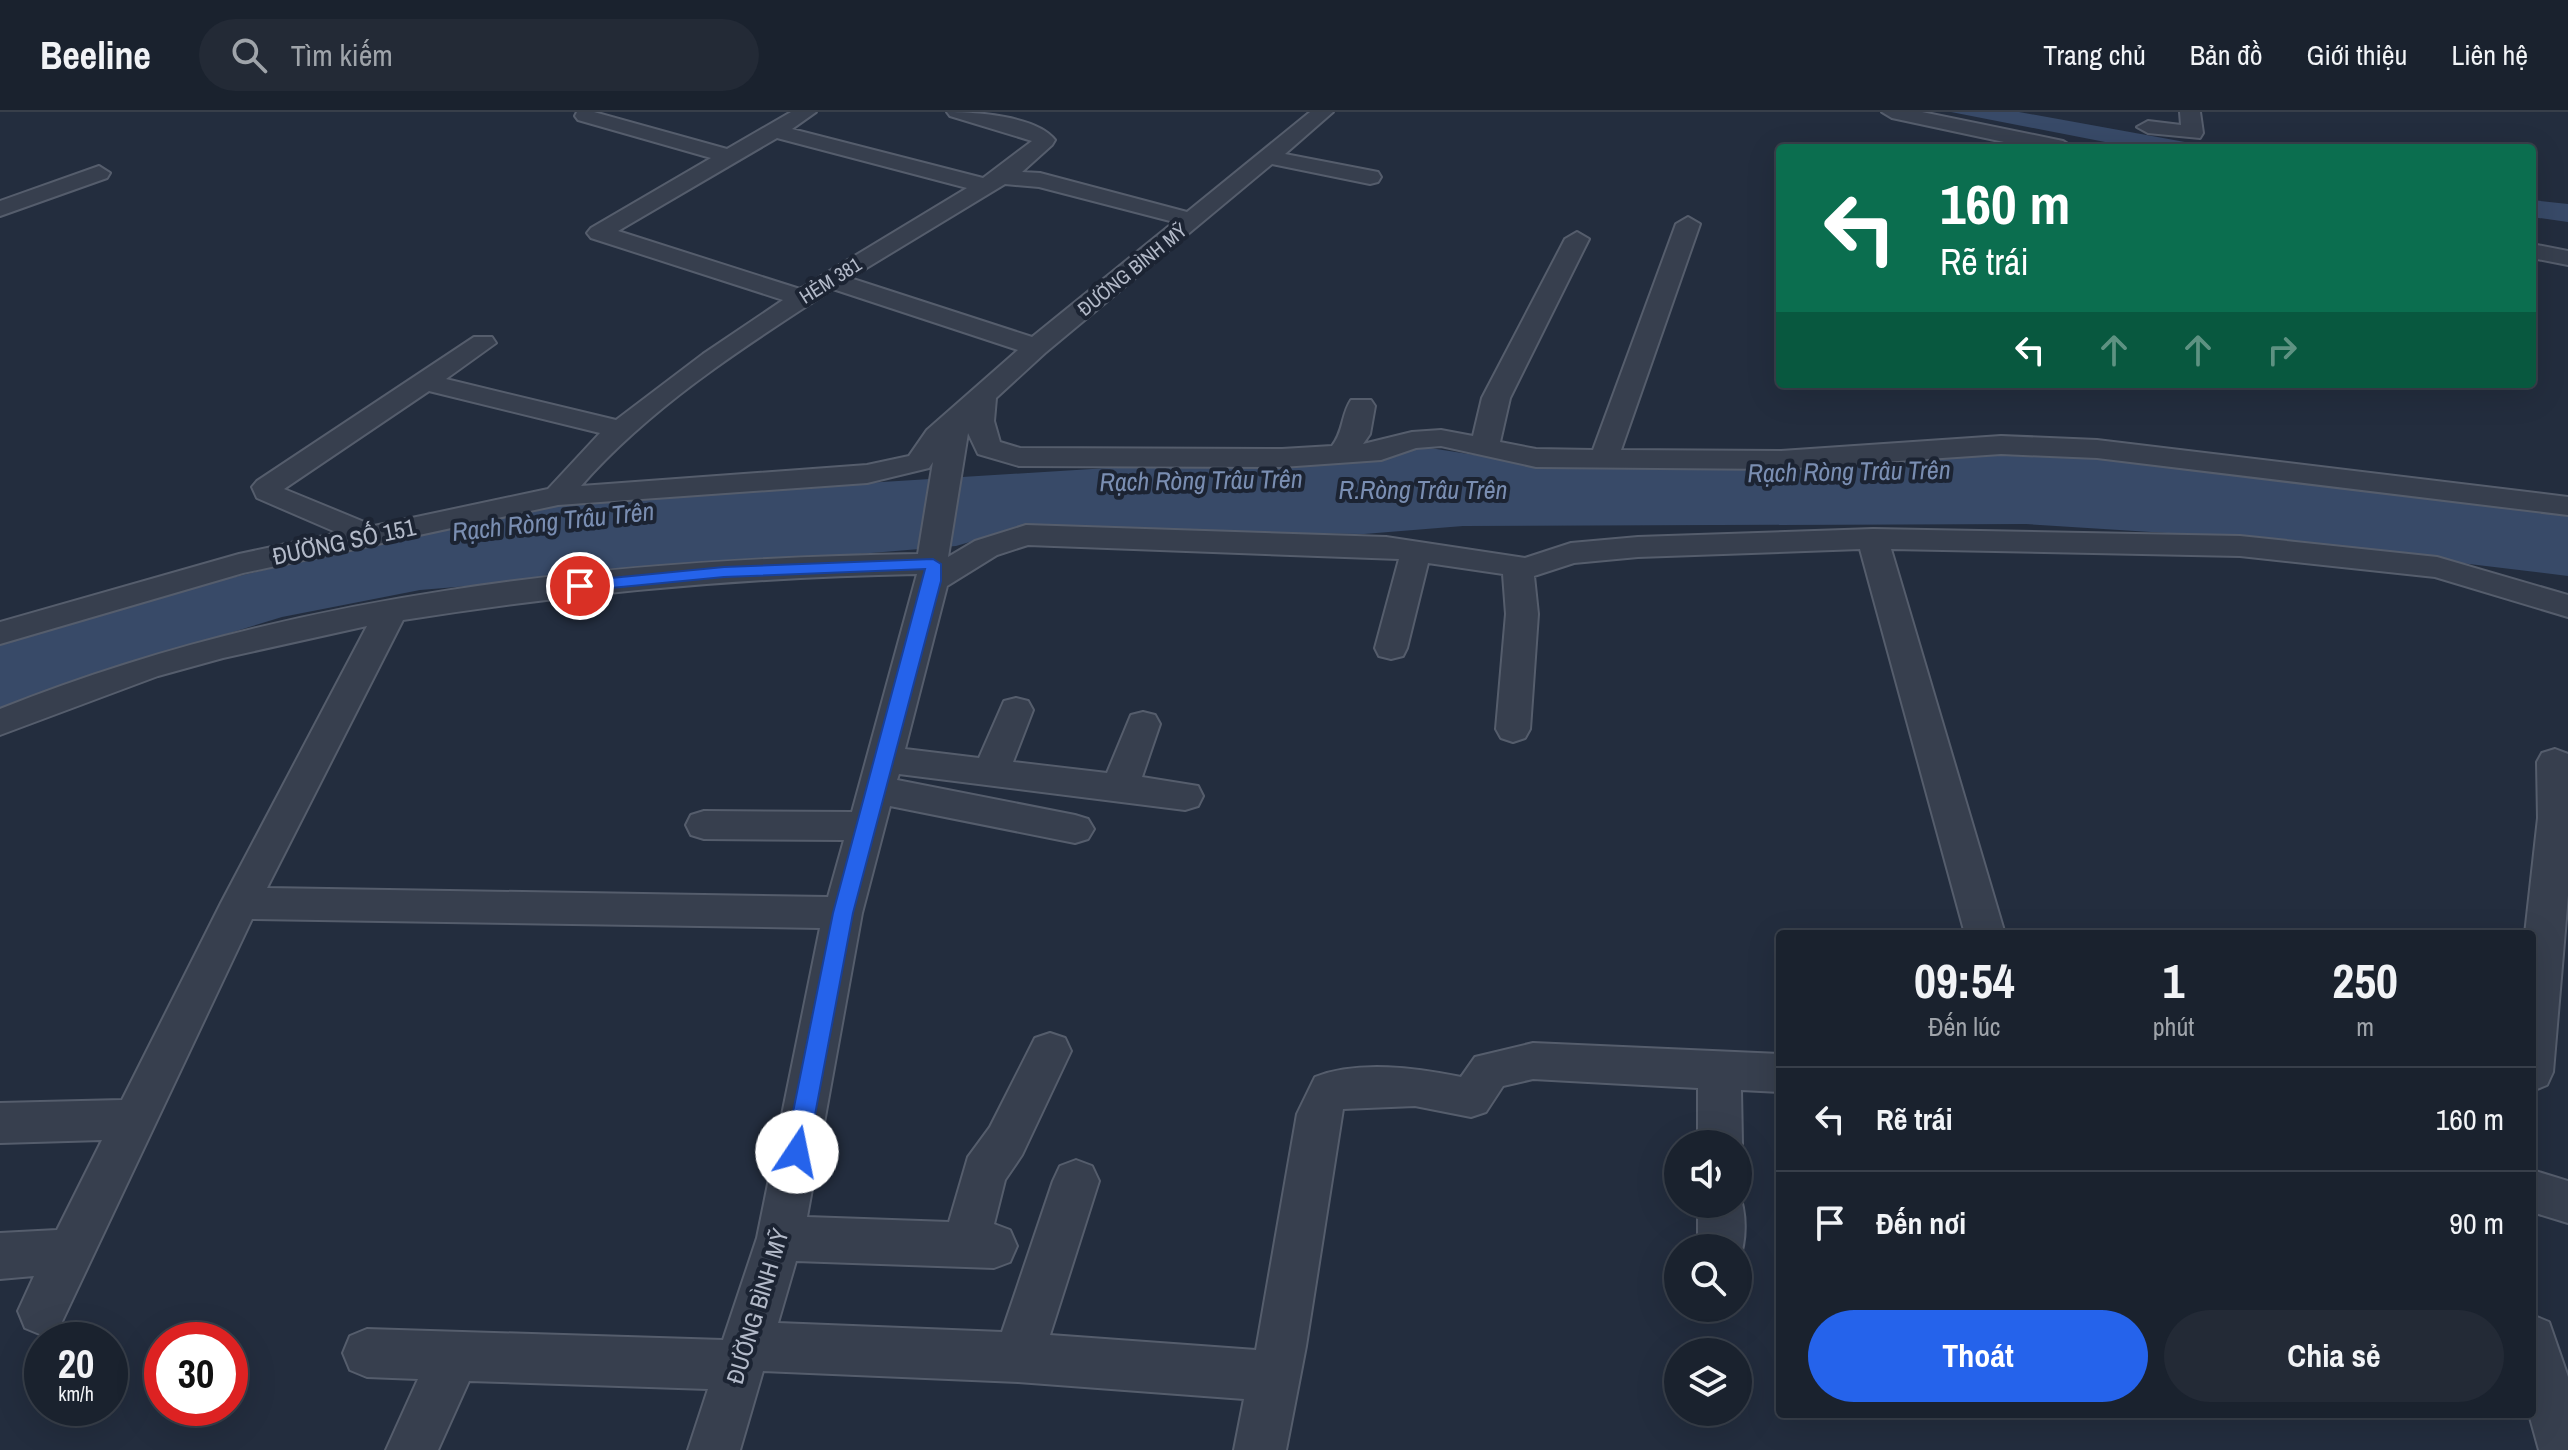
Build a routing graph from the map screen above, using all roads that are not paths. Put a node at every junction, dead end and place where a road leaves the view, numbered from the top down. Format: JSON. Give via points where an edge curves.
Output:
{"nodes":[{"id":1,"x":806,"y":112,"type":"edge"},
{"id":2,"x":957,"y":112,"type":"edge"},
{"id":3,"x":1323,"y":112,"type":"edge"},
{"id":4,"x":1892,"y":112,"type":"edge"},
{"id":5,"x":2190,"y":112,"type":"edge"},
{"id":6,"x":585,"y":116,"type":"dead end"},
{"id":7,"x":2148,"y":127,"type":"dead end"},
{"id":8,"x":775,"y":131,"type":"junction"},
{"id":9,"x":1982,"y":141,"type":"edge"},
{"id":10,"x":2017,"y":144,"type":"edge"},
{"id":11,"x":730,"y":157,"type":"junction"},
{"id":12,"x":1268,"y":157,"type":"junction"},
{"id":13,"x":99,"y":173,"type":"dead end"},
{"id":14,"x":1370,"y":177,"type":"dead end"},
{"id":15,"x":992,"y":181,"type":"junction"},
{"id":16,"x":0,"y":209,"type":"edge"},
{"id":17,"x":1192,"y":220,"type":"junction"},
{"id":18,"x":1688,"y":224,"type":"dead end"},
{"id":19,"x":1577,"y":239,"type":"dead end"},
{"id":20,"x":2536,"y":252,"type":"edge"},
{"id":21,"x":2568,"y":258,"type":"edge"},
{"id":22,"x":830,"y":280,"type":"junction"},
{"id":23,"x":802,"y":298,"type":"junction"},
{"id":24,"x":483,"y":343,"type":"dead end"},
{"id":25,"x":1036,"y":347,"type":"junction"},
{"id":26,"x":423,"y":382,"type":"junction"},
{"id":27,"x":984,"y":392,"type":"junction"},
{"id":28,"x":1361,"y":406,"type":"dead end"},
{"id":29,"x":956,"y":427,"type":"junction"},
{"id":30,"x":618,"y":429,"type":"junction"},
{"id":31,"x":1485,"y":447,"type":"junction"},
{"id":32,"x":1340,"y":455,"type":"junction"},
{"id":33,"x":1604,"y":458,"type":"junction"},
{"id":34,"x":558,"y":496,"type":"junction"},
{"id":35,"x":2568,"y":506,"type":"edge"},
{"id":36,"x":370,"y":535,"type":"junction"},
{"id":37,"x":1873,"y":539,"type":"junction"},
{"id":38,"x":1416,"y":551,"type":"junction"},
{"id":39,"x":933,"y":566,"type":"junction"},
{"id":40,"x":1518,"y":567,"type":"junction"},
{"id":41,"x":2568,"y":606,"type":"edge"},
{"id":42,"x":391,"y":612,"type":"junction"},
{"id":43,"x":2568,"y":614,"type":"edge"},
{"id":44,"x":0,"y":633,"type":"edge"},
{"id":45,"x":1391,"y":648,"type":"dead end"},
{"id":46,"x":1016,"y":710,"type":"dead end"},
{"id":47,"x":0,"y":723,"type":"edge"},
{"id":48,"x":1143,"y":724,"type":"dead end"},
{"id":49,"x":1513,"y":729,"type":"dead end"},
{"id":50,"x":2555,"y":762,"type":"dead end"},
{"id":51,"x":991,"y":772,"type":"junction"},
{"id":52,"x":1120,"y":788,"type":"junction"},
{"id":53,"x":875,"y":791,"type":"junction"},
{"id":54,"x":1185,"y":796,"type":"dead end"},
{"id":55,"x":704,"y":825,"type":"dead end"},
{"id":56,"x":1075,"y":829,"type":"dead end"},
{"id":57,"x":240,"y":903,"type":"junction"},
{"id":58,"x":843,"y":913,"type":"junction"},
{"id":59,"x":1984,"y":930,"type":"edge"},
{"id":60,"x":2536,"y":1030,"type":"edge"},
{"id":61,"x":1050,"y":1051,"type":"dead end"},
{"id":62,"x":1719,"y":1072,"type":"junction"},
{"id":63,"x":1776,"y":1073,"type":"edge"},
{"id":64,"x":135,"y":1119,"type":"junction"},
{"id":65,"x":0,"y":1123,"type":"edge"},
{"id":66,"x":1720,"y":1130,"type":"edge"},
{"id":67,"x":1076,"y":1181,"type":"dead end"},
{"id":68,"x":2536,"y":1192,"type":"edge"},
{"id":69,"x":2568,"y":1202,"type":"edge"},
{"id":70,"x":780,"y":1238,"type":"junction"},
{"id":71,"x":72,"y":1251,"type":"junction"},
{"id":72,"x":0,"y":1256,"type":"edge"},
{"id":73,"x":42,"y":1311,"type":"dead end"},
{"id":74,"x":2536,"y":1352,"type":"edge"},
{"id":75,"x":367,"y":1353,"type":"dead end"},
{"id":76,"x":455,"y":1355,"type":"junction"},
{"id":77,"x":743,"y":1355,"type":"junction"},
{"id":78,"x":1018,"y":1357,"type":"junction"},
{"id":79,"x":1273,"y":1376,"type":"junction"},
{"id":80,"x":412,"y":1450,"type":"edge"},
{"id":81,"x":714,"y":1450,"type":"edge"},
{"id":82,"x":1260,"y":1450,"type":"edge"},
{"id":83,"x":2565,"y":1450,"type":"edge"}],
"edges":[{"from":1,"to":8,"type":"street"},
{"from":2,"to":15,"type":"street","name":"HẺM 381","via":[[1042,137],[1043,142]]},
{"from":3,"to":12,"type":"street","name":"ĐƯỜNG BÌNH MỸ"},
{"from":4,"to":9,"type":"street"},
{"from":5,"to":7,"type":"street","via":[[2192,133]]},
{"from":6,"to":11,"type":"street"},
{"from":8,"to":11,"type":"street"},
{"from":8,"to":15,"type":"street"},
{"from":9,"to":10,"type":"street"},
{"from":11,"to":23,"type":"street","via":[[599,233]]},
{"from":12,"to":14,"type":"street"},
{"from":12,"to":17,"type":"street","name":"ĐƯỜNG BÌNH MỸ"},
{"from":13,"to":16,"type":"street"},
{"from":15,"to":17,"type":"street","via":[[1040,180]]},
{"from":15,"to":22,"type":"street","name":"HẺM 381"},
{"from":17,"to":25,"type":"street","name":"ĐƯỜNG BÌNH MỸ"},
{"from":18,"to":33,"type":"street"},
{"from":19,"to":31,"type":"street","via":[[1496,398]]},
{"from":20,"to":21,"type":"street"},
{"from":22,"to":23,"type":"street","name":"HẺM 381"},
{"from":22,"to":25,"type":"street"},
{"from":23,"to":30,"type":"street","name":"HẺM 381"},
{"from":24,"to":26,"type":"street"},
{"from":25,"to":27,"type":"street","name":"ĐƯỜNG BÌNH MỸ"},
{"from":26,"to":30,"type":"street"},
{"from":26,"to":36,"type":"street","via":[[267,487],[281,499]]},
{"from":27,"to":29,"type":"street","name":"ĐƯỜNG BÌNH MỸ"},
{"from":27,"to":32,"type":"street","via":[[979,409],[988,448],[1019,457]]},
{"from":28,"to":32,"type":"street","via":[[1356,434]]},
{"from":29,"to":34,"type":"street","name":"ĐƯỜNG SỐ 151","via":[[937,436],[919,462],[867,474]]},
{"from":29,"to":39,"type":"street","name":"ĐƯỜNG BÌNH MỸ"},
{"from":30,"to":34,"type":"street","name":"HẺM 381"},
{"from":31,"to":32,"type":"street","via":[[1441,438]]},
{"from":31,"to":33,"type":"street","via":[[1536,458]]},
{"from":33,"to":35,"type":"street","via":[[1781,460],[1957,445],[2097,449]]},
{"from":34,"to":36,"type":"street","name":"ĐƯỜNG SỐ 151"},
{"from":36,"to":44,"type":"street","name":"ĐƯỜNG SỐ 151","via":[[239,564]]},
{"from":37,"to":40,"type":"street","via":[[1638,547],[1571,553]]},
{"from":37,"to":41,"type":"street","via":[[2240,546],[2437,567]]},
{"from":37,"to":59,"type":"street"},
{"from":38,"to":39,"type":"street","via":[[1026,535]]},
{"from":38,"to":40,"type":"street"},
{"from":38,"to":45,"type":"street"},
{"from":39,"to":42,"type":"street","via":[[724,572],[522,592]]},
{"from":39,"to":53,"type":"street","name":"ĐƯỜNG BÌNH MỸ"},
{"from":40,"to":49,"type":"street","via":[[1522,614]]},
{"from":41,"to":43,"type":"street"},
{"from":42,"to":47,"type":"street","via":[[289,628],[164,663]]},
{"from":42,"to":57,"type":"street"},
{"from":46,"to":51,"type":"street"},
{"from":48,"to":52,"type":"street"},
{"from":50,"to":60,"type":"street","via":[[2556,818]]},
{"from":51,"to":52,"type":"street"},
{"from":51,"to":53,"type":"street"},
{"from":52,"to":54,"type":"street"},
{"from":53,"to":55,"type":"street"},
{"from":53,"to":56,"type":"street"},
{"from":53,"to":58,"type":"street","name":"ĐƯỜNG BÌNH MỸ"},
{"from":57,"to":58,"type":"street"},
{"from":57,"to":64,"type":"street"},
{"from":58,"to":70,"type":"street","name":"ĐƯỜNG BÌNH MỸ"},
{"from":61,"to":70,"type":"street","via":[[1006,1141],[984,1172],[980,1245]]},
{"from":62,"to":63,"type":"street"},
{"from":62,"to":66,"type":"street"},
{"from":62,"to":79,"type":"street","via":[[1533,1061],[1490,1070],[1471,1098],[1415,1087],[1330,1090],[1319,1114],[1285,1333]]},
{"from":64,"to":65,"type":"street"},
{"from":64,"to":71,"type":"street"},
{"from":67,"to":78,"type":"street"},
{"from":68,"to":69,"type":"street"},
{"from":70,"to":77,"type":"street","name":"ĐƯỜNG BÌNH MỸ"},
{"from":71,"to":72,"type":"street"},
{"from":71,"to":73,"type":"street"},
{"from":74,"to":83,"type":"street"},
{"from":75,"to":76,"type":"street"},
{"from":76,"to":77,"type":"street"},
{"from":76,"to":80,"type":"street"},
{"from":77,"to":78,"type":"street"},
{"from":77,"to":81,"type":"street","name":"ĐƯỜNG BÌNH MỸ"},
{"from":78,"to":79,"type":"street"},
{"from":79,"to":82,"type":"street"}]}
